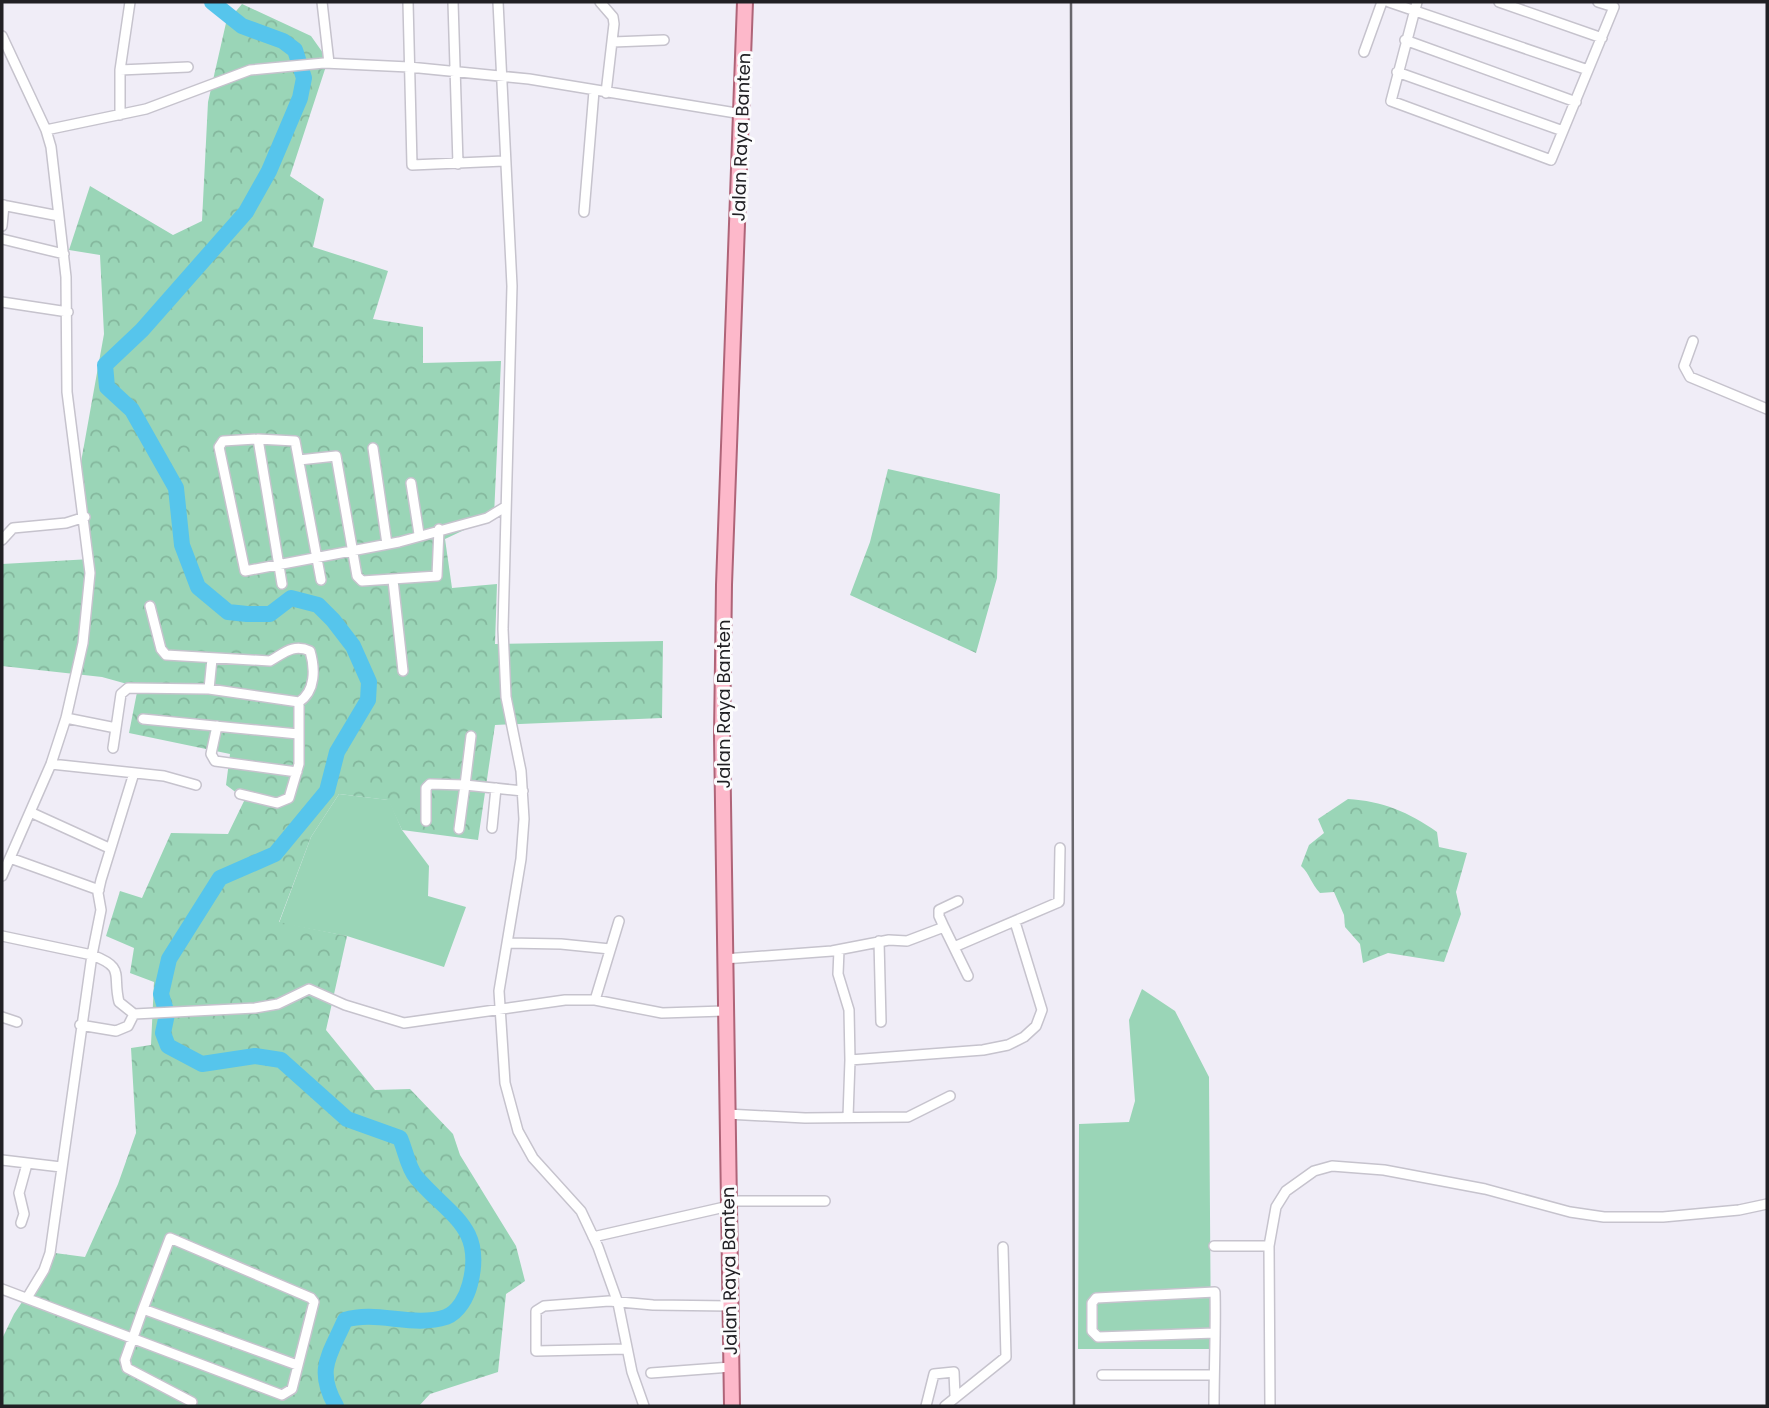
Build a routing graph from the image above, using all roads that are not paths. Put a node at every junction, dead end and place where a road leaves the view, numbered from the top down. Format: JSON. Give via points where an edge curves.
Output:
{"nodes":[{"id":1,"x":130,"y":2,"type":"edge"},
{"id":2,"x":322,"y":2,"type":"edge"},
{"id":3,"x":408,"y":2,"type":"edge"},
{"id":4,"x":453,"y":2,"type":"edge"},
{"id":5,"x":498,"y":2,"type":"edge"},
{"id":6,"x":600,"y":2,"type":"edge"},
{"id":7,"x":745,"y":2,"type":"edge"},
{"id":8,"x":1382,"y":2,"type":"edge"},
{"id":9,"x":1389,"y":2,"type":"edge"},
{"id":10,"x":1499,"y":2,"type":"edge"},
{"id":11,"x":1598,"y":2,"type":"edge"},
{"id":12,"x":1415,"y":6,"type":"edge"},
{"id":13,"x":2,"y":36,"type":"edge"},
{"id":14,"x":1602,"y":38,"type":"junction"},
{"id":15,"x":664,"y":40,"type":"dead end"},
{"id":16,"x":1405,"y":40,"type":"junction"},
{"id":17,"x":612,"y":43,"type":"junction"},
{"id":18,"x":1364,"y":52,"type":"dead end"},
{"id":19,"x":326,"y":63,"type":"junction"},
{"id":20,"x":188,"y":67,"type":"dead end"},
{"id":21,"x":409,"y":67,"type":"junction"},
{"id":22,"x":120,"y":70,"type":"junction"},
{"id":23,"x":1588,"y":70,"type":"junction"},
{"id":24,"x":1397,"y":72,"type":"junction"},
{"id":25,"x":454,"y":74,"type":"junction"},
{"id":26,"x":500,"y":77,"type":"junction"},
{"id":27,"x":594,"y":91,"type":"junction"},
{"id":28,"x":606,"y":93,"type":"junction"},
{"id":29,"x":1576,"y":102,"type":"junction"},
{"id":30,"x":742,"y":114,"type":"junction"},
{"id":31,"x":120,"y":115,"type":"junction"},
{"id":32,"x":46,"y":130,"type":"junction"},
{"id":33,"x":1563,"y":131,"type":"junction"},
{"id":34,"x":504,"y":161,"type":"junction"},
{"id":35,"x":458,"y":164,"type":"junction"},
{"id":36,"x":3,"y":205,"type":"edge"},
{"id":37,"x":584,"y":212,"type":"dead end"},
{"id":38,"x":59,"y":216,"type":"junction"},
{"id":39,"x":2,"y":226,"type":"edge"},
{"id":40,"x":2,"y":239,"type":"edge"},
{"id":41,"x":64,"y":254,"type":"junction"},
{"id":42,"x":2,"y":302,"type":"edge"},
{"id":43,"x":68,"y":312,"type":"junction"},
{"id":44,"x":1693,"y":341,"type":"dead end"},
{"id":45,"x":1767,"y":409,"type":"edge"},
{"id":46,"x":258,"y":439,"type":"junction"},
{"id":47,"x":373,"y":448,"type":"dead end"},
{"id":48,"x":299,"y":460,"type":"junction"},
{"id":49,"x":411,"y":483,"type":"dead end"},
{"id":50,"x":505,"y":508,"type":"junction"},
{"id":51,"x":85,"y":517,"type":"junction"},
{"id":52,"x":439,"y":529,"type":"junction"},
{"id":53,"x":419,"y":534,"type":"junction"},
{"id":54,"x":2,"y":540,"type":"edge"},
{"id":55,"x":387,"y":544,"type":"junction"},
{"id":56,"x":352,"y":548,"type":"junction"},
{"id":57,"x":316,"y":556,"type":"junction"},
{"id":58,"x":280,"y":563,"type":"junction"},
{"id":59,"x":321,"y":580,"type":"dead end"},
{"id":60,"x":393,"y":580,"type":"junction"},
{"id":61,"x":282,"y":584,"type":"dead end"},
{"id":62,"x":150,"y":606,"type":"dead end"},
{"id":63,"x":212,"y":659,"type":"junction"},
{"id":64,"x":403,"y":671,"type":"dead end"},
{"id":65,"x":209,"y":689,"type":"junction"},
{"id":66,"x":299,"y":702,"type":"junction"},
{"id":67,"x":66,"y":718,"type":"junction"},
{"id":68,"x":143,"y":719,"type":"dead end"},
{"id":69,"x":217,"y":726,"type":"junction"},
{"id":70,"x":116,"y":728,"type":"junction"},
{"id":71,"x":298,"y":734,"type":"junction"},
{"id":72,"x":471,"y":736,"type":"dead end"},
{"id":73,"x":113,"y":748,"type":"dead end"},
{"id":74,"x":51,"y":764,"type":"junction"},
{"id":75,"x":297,"y":772,"type":"junction"},
{"id":76,"x":134,"y":773,"type":"junction"},
{"id":77,"x":196,"y":785,"type":"dead end"},
{"id":78,"x":465,"y":786,"type":"junction"},
{"id":79,"x":496,"y":788,"type":"junction"},
{"id":80,"x":523,"y":791,"type":"junction"},
{"id":81,"x":240,"y":794,"type":"dead end"},
{"id":82,"x":30,"y":812,"type":"junction"},
{"id":83,"x":426,"y":821,"type":"dead end"},
{"id":84,"x":492,"y":828,"type":"dead end"},
{"id":85,"x":459,"y":829,"type":"dead end"},
{"id":86,"x":109,"y":848,"type":"junction"},
{"id":87,"x":1060,"y":848,"type":"dead end"},
{"id":88,"x":10,"y":858,"type":"junction"},
{"id":89,"x":2,"y":877,"type":"edge"},
{"id":90,"x":99,"y":890,"type":"junction"},
{"id":91,"x":958,"y":901,"type":"dead end"},
{"id":92,"x":619,"y":921,"type":"dead end"},
{"id":93,"x":1015,"y":922,"type":"junction"},
{"id":94,"x":944,"y":927,"type":"junction"},
{"id":95,"x":2,"y":936,"type":"edge"},
{"id":96,"x":879,"y":941,"type":"junction"},
{"id":97,"x":507,"y":943,"type":"junction"},
{"id":98,"x":954,"y":947,"type":"junction"},
{"id":99,"x":610,"y":949,"type":"junction"},
{"id":100,"x":839,"y":950,"type":"junction"},
{"id":101,"x":92,"y":955,"type":"junction"},
{"id":102,"x":724,"y":959,"type":"junction"},
{"id":103,"x":968,"y":976,"type":"dead end"},
{"id":104,"x":595,"y":1000,"type":"junction"},
{"id":105,"x":500,"y":1010,"type":"junction"},
{"id":106,"x":724,"y":1011,"type":"junction"},
{"id":107,"x":137,"y":1013,"type":"junction"},
{"id":108,"x":2,"y":1017,"type":"edge"},
{"id":109,"x":17,"y":1022,"type":"dead end"},
{"id":110,"x":881,"y":1022,"type":"dead end"},
{"id":111,"x":80,"y":1025,"type":"junction"},
{"id":112,"x":850,"y":1060,"type":"junction"},
{"id":113,"x":950,"y":1096,"type":"dead end"},
{"id":114,"x":727,"y":1114,"type":"junction"},
{"id":115,"x":848,"y":1117,"type":"junction"},
{"id":116,"x":2,"y":1160,"type":"edge"},
{"id":117,"x":27,"y":1164,"type":"junction"},
{"id":118,"x":61,"y":1167,"type":"junction"},
{"id":119,"x":825,"y":1201,"type":"dead end"},
{"id":120,"x":729,"y":1203,"type":"junction"},
{"id":121,"x":1767,"y":1204,"type":"edge"},
{"id":122,"x":21,"y":1223,"type":"dead end"},
{"id":123,"x":593,"y":1237,"type":"junction"},
{"id":124,"x":1214,"y":1246,"type":"dead end"},
{"id":125,"x":1269,"y":1246,"type":"junction"},
{"id":126,"x":1003,"y":1247,"type":"dead end"},
{"id":127,"x":2,"y":1289,"type":"edge"},
{"id":128,"x":27,"y":1298,"type":"junction"},
{"id":129,"x":618,"y":1303,"type":"junction"},
{"id":130,"x":730,"y":1306,"type":"junction"},
{"id":131,"x":143,"y":1309,"type":"junction"},
{"id":132,"x":1215,"y":1333,"type":"junction"},
{"id":133,"x":132,"y":1338,"type":"junction"},
{"id":134,"x":626,"y":1349,"type":"junction"},
{"id":135,"x":297,"y":1365,"type":"junction"},
{"id":136,"x":731,"y":1367,"type":"junction"},
{"id":137,"x":651,"y":1373,"type":"dead end"},
{"id":138,"x":1102,"y":1375,"type":"dead end"},
{"id":139,"x":1214,"y":1375,"type":"junction"},
{"id":140,"x":956,"y":1396,"type":"junction"},
{"id":141,"x":192,"y":1402,"type":"dead end"},
{"id":142,"x":644,"y":1406,"type":"edge"},
{"id":143,"x":732,"y":1406,"type":"edge"},
{"id":144,"x":926,"y":1406,"type":"edge"},
{"id":145,"x":945,"y":1406,"type":"edge"},
{"id":146,"x":1214,"y":1406,"type":"edge"},
{"id":147,"x":1270,"y":1406,"type":"edge"}],
"edges":[{"from":1,"to":22,"type":"street"},
{"from":2,"to":19,"type":"street"},
{"from":3,"to":21,"type":"street"},
{"from":4,"to":25,"type":"street"},
{"from":5,"to":26,"type":"street"},
{"from":6,"to":17,"type":"street","via":[[613,17]]},
{"from":7,"to":30,"type":"main road","name":"Jalan Raya Banten"},
{"from":8,"to":18,"type":"street"},
{"from":9,"to":12,"type":"street"},
{"from":10,"to":14,"type":"street"},
{"from":11,"to":14,"type":"street","via":[[1614,8]]},
{"from":12,"to":16,"type":"street"},
{"from":12,"to":23,"type":"street"},
{"from":13,"to":32,"type":"street"},
{"from":14,"to":23,"type":"street"},
{"from":15,"to":17,"type":"street"},
{"from":16,"to":24,"type":"street"},
{"from":16,"to":29,"type":"street"},
{"from":17,"to":28,"type":"street"},
{"from":19,"to":21,"type":"street"},
{"from":19,"to":31,"type":"street","via":[[250,70]]},
{"from":20,"to":22,"type":"street"},
{"from":21,"to":25,"type":"street"},
{"from":21,"to":35,"type":"street","via":[[412,165]]},
{"from":22,"to":31,"type":"street"},
{"from":23,"to":29,"type":"street"},
{"from":24,"to":33,"type":"street"},
{"from":24,"to":33,"type":"street","via":[[1391,102],[1539,156],[1551,160]]},
{"from":25,"to":26,"type":"street"},
{"from":25,"to":35,"type":"street"},
{"from":26,"to":27,"type":"street"},
{"from":26,"to":34,"type":"street"},
{"from":27,"to":28,"type":"street"},
{"from":27,"to":37,"type":"street"},
{"from":28,"to":30,"type":"street"},
{"from":29,"to":33,"type":"street"},
{"from":30,"to":102,"type":"main road","name":"Jalan Raya Banten","via":[[723,585]]},
{"from":31,"to":32,"type":"street"},
{"from":32,"to":38,"type":"street"},
{"from":34,"to":35,"type":"street"},
{"from":34,"to":50,"type":"street","via":[[512,286]]},
{"from":36,"to":38,"type":"street"},
{"from":36,"to":39,"type":"street"},
{"from":38,"to":41,"type":"street"},
{"from":40,"to":41,"type":"street"},
{"from":41,"to":43,"type":"street"},
{"from":42,"to":43,"type":"street"},
{"from":43,"to":51,"type":"street","via":[[66,392]]},
{"from":44,"to":45,"type":"street","via":[[1684,366],[1689,377]]},
{"from":46,"to":48,"type":"street","via":[[293,440]]},
{"from":46,"to":58,"type":"street"},
{"from":46,"to":58,"type":"street","via":[[223,441],[219,451],[243,570]]},
{"from":47,"to":55,"type":"street"},
{"from":48,"to":56,"type":"street","via":[[336,456]]},
{"from":48,"to":57,"type":"street"},
{"from":49,"to":53,"type":"street"},
{"from":50,"to":52,"type":"street","via":[[487,518]]},
{"from":50,"to":80,"type":"street","via":[[506,697]]},
{"from":51,"to":54,"type":"street","via":[[13,528]]},
{"from":51,"to":67,"type":"street","via":[[91,566],[86,622]]},
{"from":52,"to":53,"type":"street"},
{"from":52,"to":60,"type":"street","via":[[437,576]]},
{"from":53,"to":55,"type":"street"},
{"from":55,"to":56,"type":"street"},
{"from":56,"to":57,"type":"street"},
{"from":56,"to":60,"type":"street","via":[[359,579]]},
{"from":57,"to":58,"type":"street"},
{"from":57,"to":59,"type":"street"},
{"from":58,"to":61,"type":"street"},
{"from":60,"to":64,"type":"street"},
{"from":62,"to":63,"type":"street","via":[[162,653]]},
{"from":63,"to":65,"type":"street"},
{"from":63,"to":66,"type":"street","via":[[270,661],[284,650],[307,649],[312,654],[313,677]]},
{"from":65,"to":66,"type":"street"},
{"from":65,"to":70,"type":"street","via":[[124,689]]},
{"from":66,"to":71,"type":"street"},
{"from":67,"to":70,"type":"street"},
{"from":67,"to":74,"type":"street"},
{"from":68,"to":69,"type":"street"},
{"from":69,"to":71,"type":"street"},
{"from":69,"to":75,"type":"street","via":[[211,754],[215,761]]},
{"from":70,"to":73,"type":"street"},
{"from":71,"to":75,"type":"street"},
{"from":72,"to":78,"type":"street"},
{"from":74,"to":76,"type":"street"},
{"from":74,"to":82,"type":"street"},
{"from":75,"to":81,"type":"street","via":[[286,801]]},
{"from":76,"to":77,"type":"street"},
{"from":76,"to":86,"type":"street"},
{"from":78,"to":79,"type":"street"},
{"from":78,"to":83,"type":"street","via":[[430,784],[426,788]]},
{"from":78,"to":85,"type":"street"},
{"from":79,"to":80,"type":"street"},
{"from":79,"to":84,"type":"street"},
{"from":80,"to":97,"type":"street","via":[[521,859]]},
{"from":82,"to":86,"type":"street"},
{"from":82,"to":88,"type":"street"},
{"from":86,"to":90,"type":"street"},
{"from":87,"to":93,"type":"street","via":[[1059,902]]},
{"from":88,"to":89,"type":"street"},
{"from":88,"to":90,"type":"street"},
{"from":90,"to":101,"type":"street","via":[[101,910]]},
{"from":91,"to":94,"type":"street","via":[[939,910]]},
{"from":92,"to":99,"type":"street"},
{"from":93,"to":98,"type":"street"},
{"from":93,"to":112,"type":"street","via":[[1042,1010],[1036,1026],[1024,1037],[983,1050]]},
{"from":94,"to":96,"type":"street","via":[[907,941]]},
{"from":94,"to":98,"type":"street"},
{"from":95,"to":101,"type":"street"},
{"from":96,"to":100,"type":"street"},
{"from":96,"to":110,"type":"street"},
{"from":97,"to":99,"type":"street"},
{"from":97,"to":105,"type":"street"},
{"from":98,"to":103,"type":"street"},
{"from":99,"to":104,"type":"street"},
{"from":100,"to":102,"type":"street"},
{"from":100,"to":112,"type":"street","via":[[838,974],[849,1010]]},
{"from":101,"to":107,"type":"street","via":[[109,962],[117,972],[119,1002]]},
{"from":101,"to":111,"type":"street"},
{"from":102,"to":106,"type":"main road","name":"Jalan Raya Banten"},
{"from":104,"to":105,"type":"street","via":[[542,1002]]},
{"from":104,"to":106,"type":"street","via":[[662,1013]]},
{"from":105,"to":107,"type":"street","via":[[404,1023],[309,989],[278,1004]]},
{"from":105,"to":123,"type":"street","via":[[505,1083],[518,1130],[533,1158],[581,1211]]},
{"from":106,"to":114,"type":"main road","name":"Jalan Raya Banten"},
{"from":107,"to":111,"type":"street","via":[[128,1026],[116,1031]]},
{"from":108,"to":109,"type":"street"},
{"from":111,"to":118,"type":"street"},
{"from":112,"to":115,"type":"street"},
{"from":113,"to":115,"type":"street","via":[[908,1117]]},
{"from":114,"to":115,"type":"street"},
{"from":114,"to":120,"type":"main road","name":"Jalan Raya Banten"},
{"from":116,"to":117,"type":"street"},
{"from":117,"to":118,"type":"street"},
{"from":117,"to":122,"type":"street","via":[[19,1193],[24,1214]]},
{"from":118,"to":128,"type":"street","via":[[50,1253]]},
{"from":119,"to":120,"type":"street"},
{"from":120,"to":123,"type":"street"},
{"from":120,"to":130,"type":"main road","name":"Jalan Raya Banten"},
{"from":121,"to":125,"type":"street","via":[[1663,1217],[1604,1217],[1384,1170],[1332,1166],[1314,1171],[1286,1191],[1276,1207]]},
{"from":123,"to":129,"type":"street"},
{"from":124,"to":125,"type":"street"},
{"from":125,"to":147,"type":"street"},
{"from":126,"to":140,"type":"street","via":[[1006,1357]]},
{"from":127,"to":128,"type":"street"},
{"from":128,"to":133,"type":"street"},
{"from":129,"to":130,"type":"street"},
{"from":129,"to":134,"type":"street"},
{"from":129,"to":134,"type":"street","via":[[540,1308],[536,1311],[535,1347],[541,1351]]},
{"from":130,"to":136,"type":"main road","name":"Jalan Raya Banten"},
{"from":131,"to":133,"type":"street"},
{"from":131,"to":135,"type":"street"},
{"from":131,"to":135,"type":"street","via":[[167,1240],[174,1238],[311,1298],[313,1309]]},
{"from":132,"to":132,"type":"street","via":[[1215,1292],[1096,1298],[1092,1303],[1092,1331],[1098,1337]]},
{"from":132,"to":139,"type":"street"},
{"from":133,"to":135,"type":"street","via":[[282,1395],[292,1389]]},
{"from":133,"to":141,"type":"street","via":[[125,1360],[131,1372]]},
{"from":134,"to":142,"type":"street"},
{"from":136,"to":137,"type":"street"},
{"from":136,"to":143,"type":"main road","name":"Jalan Raya Banten"},
{"from":138,"to":139,"type":"street"},
{"from":139,"to":146,"type":"street"},
{"from":140,"to":144,"type":"street","via":[[954,1372],[938,1372]]},
{"from":140,"to":145,"type":"street"}]}
